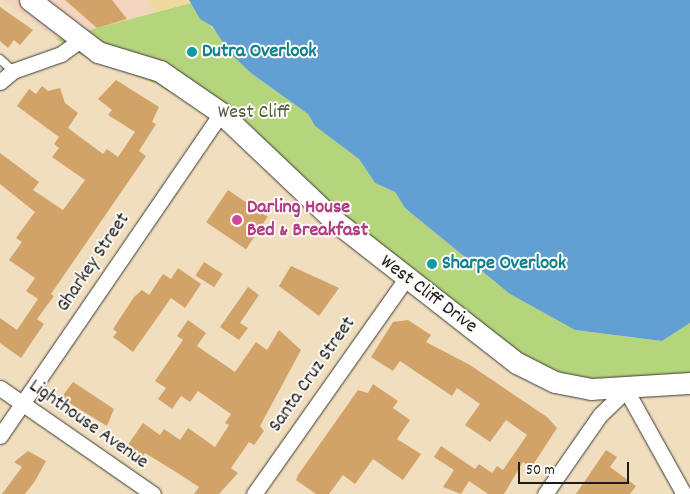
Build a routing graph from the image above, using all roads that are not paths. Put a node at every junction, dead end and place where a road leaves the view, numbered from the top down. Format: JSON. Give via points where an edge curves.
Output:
{"nodes":[{"id":1,"x":30,"y":0,"type":"edge"},
{"id":2,"x":80,"y":40,"type":"junction"},
{"id":3,"x":0,"y":59,"type":"edge"},
{"id":4,"x":13,"y":71,"type":"junction"},
{"id":5,"x":0,"y":82,"type":"edge"},
{"id":6,"x":221,"y":113,"type":"junction"},
{"id":7,"x":405,"y":280,"type":"junction"},
{"id":8,"x":690,"y":383,"type":"edge"},
{"id":9,"x":0,"y":388,"type":"edge"},
{"id":10,"x":626,"y":390,"type":"junction"},
{"id":11,"x":22,"y":404,"type":"junction"},
{"id":12,"x":0,"y":436,"type":"edge"},
{"id":13,"x":153,"y":494,"type":"edge"},
{"id":14,"x":254,"y":494,"type":"edge"},
{"id":15,"x":545,"y":494,"type":"edge"},
{"id":16,"x":684,"y":494,"type":"edge"}],
"edges":[{"from":1,"to":2,"type":"street","name":"West Cliff Drive"},
{"from":2,"to":4,"type":"street","via":[[61,54]]},
{"from":2,"to":6,"type":"street","name":"West Cliff Drive","via":[[98,52],[160,71]]},
{"from":3,"to":4,"type":"lane"},
{"from":4,"to":5,"type":"street"},
{"from":6,"to":7,"type":"street","name":"West Cliff Drive","via":[[335,221]]},
{"from":6,"to":11,"type":"street","name":"Gharkey Street"},
{"from":7,"to":10,"type":"street","name":"West Cliff Drive","via":[[517,363],[554,382]]},
{"from":7,"to":14,"type":"street","name":"Santa Cruz Street"},
{"from":8,"to":10,"type":"street","name":"West Cliff Drive"},
{"from":9,"to":11,"type":"street","name":"Lighthouse Avenue"},
{"from":10,"to":15,"type":"street","via":[[600,416]]},
{"from":10,"to":16,"type":"street"},
{"from":11,"to":12,"type":"street","name":"Gharkey Street"},
{"from":11,"to":13,"type":"street","name":"Lighthouse Avenue"}]}
